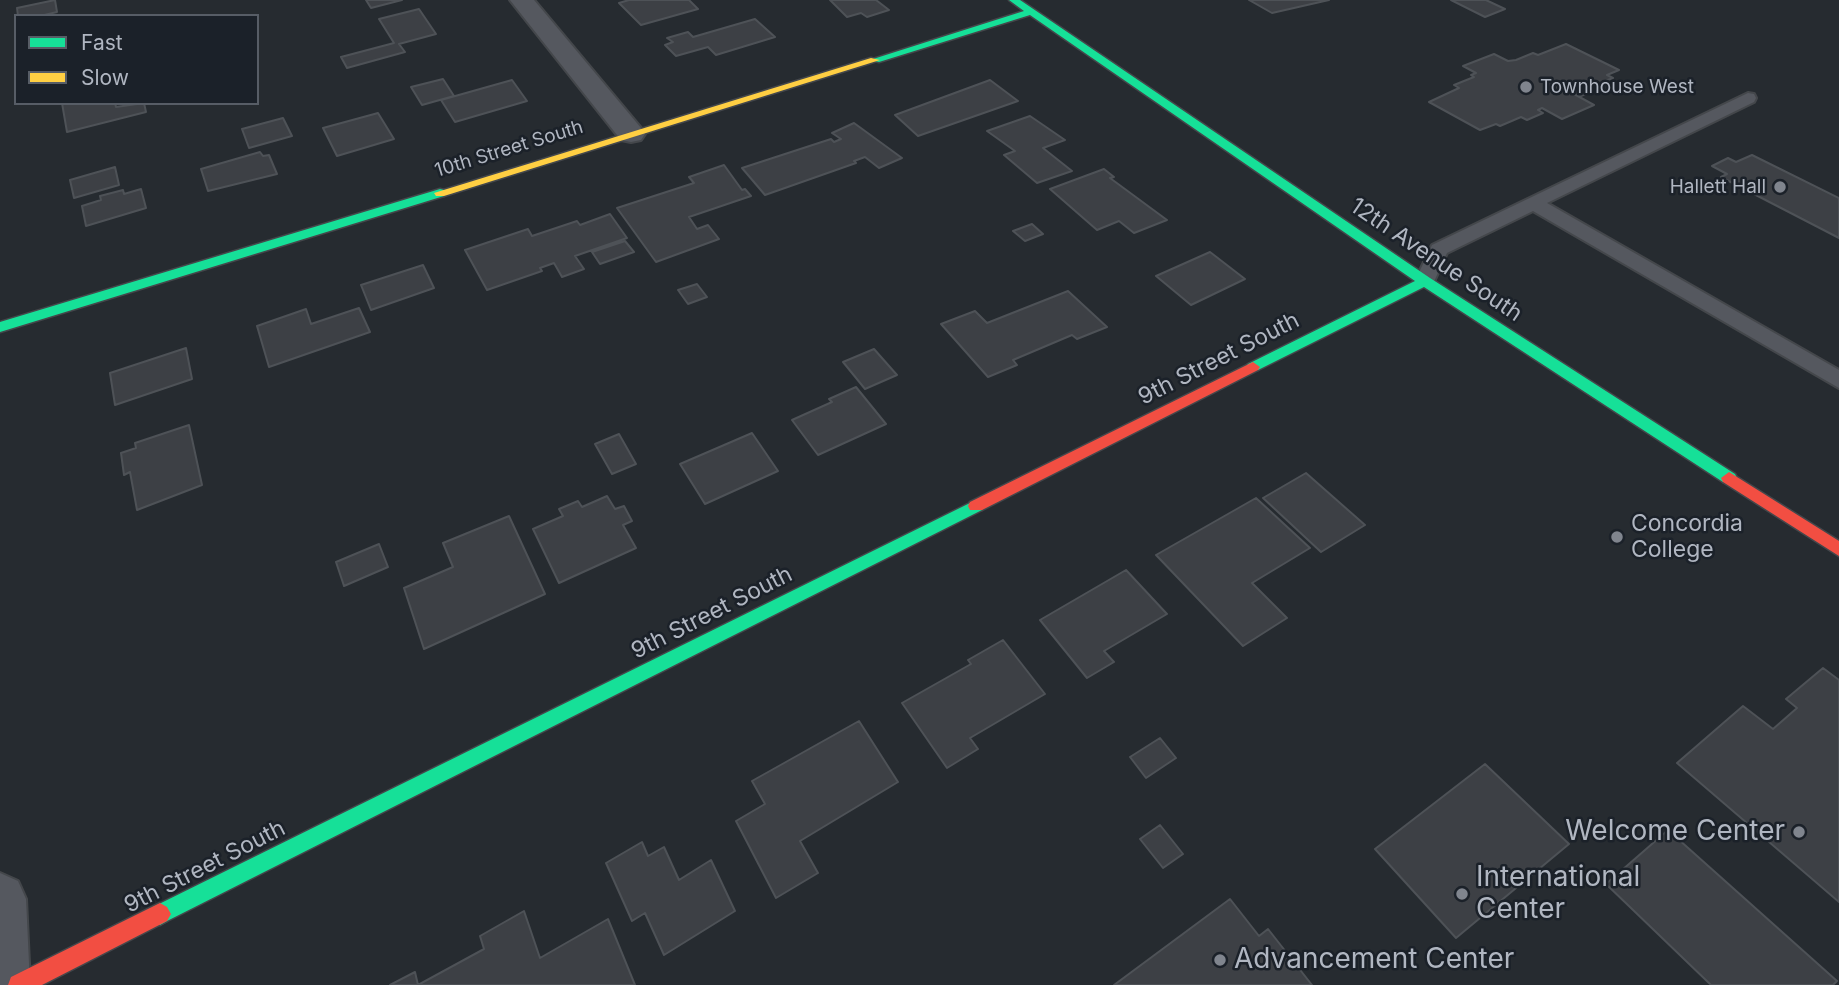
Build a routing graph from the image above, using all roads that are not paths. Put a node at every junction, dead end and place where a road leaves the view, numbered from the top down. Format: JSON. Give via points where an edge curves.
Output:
{"nodes":[{"id":1,"x":522,"y":0,"type":"edge"},
{"id":2,"x":1014,"y":0,"type":"edge"},
{"id":3,"x":1031,"y":12,"type":"junction"},
{"id":4,"x":1748,"y":98,"type":"dead end"},
{"id":5,"x":631,"y":134,"type":"junction"},
{"id":6,"x":1533,"y":203,"type":"junction"},
{"id":7,"x":1425,"y":281,"type":"junction"},
{"id":8,"x":0,"y":327,"type":"edge"},
{"id":9,"x":1839,"y":380,"type":"edge"},
{"id":10,"x":1839,"y":549,"type":"edge"},
{"id":11,"x":0,"y":898,"type":"edge"},
{"id":12,"x":3,"y":985,"type":"edge"},
{"id":13,"x":19,"y":985,"type":"edge"}],
"edges":[{"from":1,"to":5,"type":"street"},
{"from":2,"to":3,"type":"street","name":"12th Avenue South"},
{"from":3,"to":5,"type":"street","name":"10th Street South"},
{"from":3,"to":7,"type":"street","name":"12th Avenue South"},
{"from":4,"to":6,"type":"lane"},
{"from":5,"to":8,"type":"street","name":"10th Street South"},
{"from":6,"to":7,"type":"lane","via":[[1439,249]]},
{"from":6,"to":9,"type":"lane"},
{"from":7,"to":10,"type":"street","name":"12th Avenue South"},
{"from":7,"to":13,"type":"street","name":"9th Street South"},
{"from":11,"to":12,"type":"street"}]}
